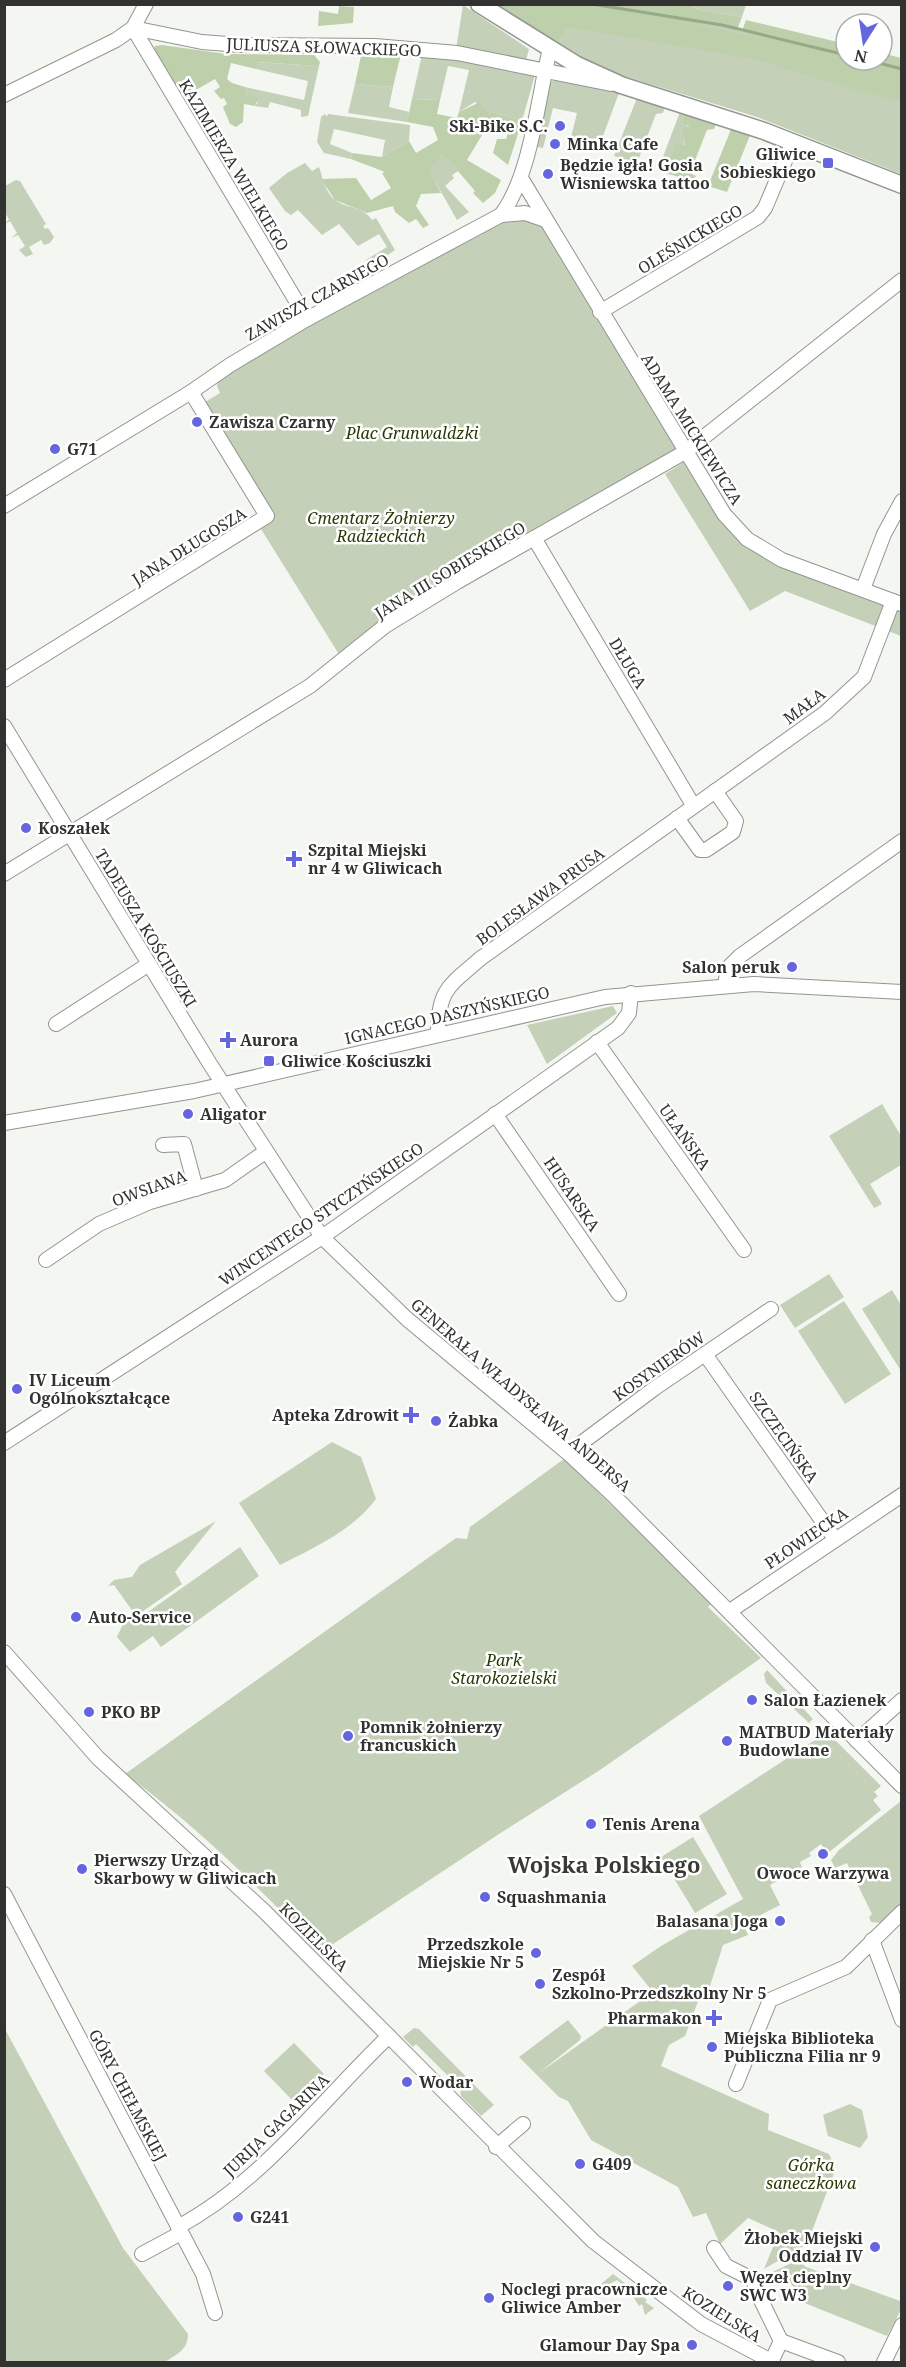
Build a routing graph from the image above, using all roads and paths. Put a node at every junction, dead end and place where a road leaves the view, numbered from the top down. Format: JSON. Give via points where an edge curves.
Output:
{"nodes":[{"id":1,"x":146,"y":4,"type":"edge"},
{"id":2,"x":479,"y":4,"type":"edge"},
{"id":3,"x":133,"y":28,"type":"junction"},
{"id":4,"x":550,"y":49,"type":"junction"},
{"id":5,"x":545,"y":69,"type":"junction"},
{"id":6,"x":621,"y":85,"type":"junction"},
{"id":7,"x":4,"y":95,"type":"edge"},
{"id":8,"x":793,"y":142,"type":"junction"},
{"id":9,"x":521,"y":178,"type":"junction"},
{"id":10,"x":902,"y":185,"type":"edge"},
{"id":11,"x":501,"y":214,"type":"junction"},
{"id":12,"x":545,"y":220,"type":"junction"},
{"id":13,"x":902,"y":280,"type":"edge"},
{"id":14,"x":600,"y":312,"type":"junction"},
{"id":15,"x":307,"y":320,"type":"junction"},
{"id":16,"x":191,"y":392,"type":"junction"},
{"id":17,"x":685,"y":452,"type":"junction"},
{"id":18,"x":902,"y":501,"type":"edge"},
{"id":19,"x":4,"y":506,"type":"edge"},
{"id":20,"x":534,"y":538,"type":"junction"},
{"id":21,"x":863,"y":589,"type":"junction"},
{"id":22,"x":897,"y":602,"type":"edge"},
{"id":23,"x":4,"y":680,"type":"edge"},
{"id":24,"x":4,"y":726,"type":"edge"},
{"id":25,"x":715,"y":791,"type":"junction"},
{"id":26,"x":693,"y":805,"type":"junction"},
{"id":27,"x":677,"y":818,"type":"junction"},
{"id":28,"x":69,"y":832,"type":"junction"},
{"id":29,"x":902,"y":841,"type":"edge"},
{"id":30,"x":4,"y":874,"type":"edge"},
{"id":31,"x":149,"y":964,"type":"junction"},
{"id":32,"x":725,"y":985,"type":"junction"},
{"id":33,"x":902,"y":992,"type":"edge"},
{"id":34,"x":632,"y":993,"type":"junction"},
{"id":35,"x":56,"y":1024,"type":"dead end"},
{"id":36,"x":438,"y":1034,"type":"junction"},
{"id":37,"x":597,"y":1042,"type":"junction"},
{"id":38,"x":223,"y":1084,"type":"junction"},
{"id":39,"x":495,"y":1114,"type":"junction"},
{"id":40,"x":4,"y":1123,"type":"edge"},
{"id":41,"x":163,"y":1145,"type":"dead end"},
{"id":42,"x":265,"y":1152,"type":"junction"},
{"id":43,"x":196,"y":1189,"type":"junction"},
{"id":44,"x":322,"y":1238,"type":"junction"},
{"id":45,"x":744,"y":1250,"type":"dead end"},
{"id":46,"x":46,"y":1260,"type":"dead end"},
{"id":47,"x":619,"y":1294,"type":"dead end"},
{"id":48,"x":771,"y":1309,"type":"dead end"},
{"id":49,"x":705,"y":1354,"type":"junction"},
{"id":50,"x":4,"y":1443,"type":"edge"},
{"id":51,"x":568,"y":1453,"type":"junction"},
{"id":52,"x":902,"y":1495,"type":"edge"},
{"id":53,"x":835,"y":1539,"type":"junction"},
{"id":54,"x":729,"y":1611,"type":"junction"},
{"id":55,"x":4,"y":1652,"type":"edge"},
{"id":56,"x":902,"y":1700,"type":"edge"},
{"id":57,"x":857,"y":1741,"type":"junction"},
{"id":58,"x":902,"y":1786,"type":"edge"},
{"id":59,"x":4,"y":1894,"type":"edge"},
{"id":60,"x":902,"y":1912,"type":"edge"},
{"id":61,"x":872,"y":1940,"type":"junction"},
{"id":62,"x":902,"y":2020,"type":"edge"},
{"id":63,"x":389,"y":2036,"type":"junction"},
{"id":64,"x":736,"y":2084,"type":"dead end"},
{"id":65,"x":524,"y":2124,"type":"dead end"},
{"id":66,"x":496,"y":2147,"type":"junction"},
{"id":67,"x":179,"y":2230,"type":"junction"},
{"id":68,"x":714,"y":2248,"type":"dead end"},
{"id":69,"x":142,"y":2254,"type":"dead end"},
{"id":70,"x":215,"y":2313,"type":"dead end"},
{"id":71,"x":902,"y":2325,"type":"edge"},
{"id":72,"x":781,"y":2341,"type":"junction"},
{"id":73,"x":772,"y":2362,"type":"edge"},
{"id":74,"x":838,"y":2362,"type":"edge"},
{"id":75,"x":884,"y":2362,"type":"edge"}],
"edges":[{"from":1,"to":3,"type":"street"},
{"from":2,"to":4,"type":"main road","name":"JULIUSZA SŁOWACKIEGO"},
{"from":3,"to":5,"type":"street","name":"JULIUSZA SŁOWACKIEGO","via":[[174,38],[240,45],[412,48]]},
{"from":3,"to":7,"type":"street"},
{"from":3,"to":15,"type":"street","name":"KAZIMIERZA WIELKIEGO"},
{"from":4,"to":5,"type":"street"},
{"from":4,"to":6,"type":"main road","name":"JULIUSZA SŁOWACKIEGO"},
{"from":5,"to":6,"type":"street","name":"JULIUSZA SŁOWACKIEGO"},
{"from":5,"to":9,"type":"street"},
{"from":6,"to":8,"type":"main road","name":"JULIUSZA SŁOWACKIEGO"},
{"from":8,"to":10,"type":"main road","name":"JULIUSZA SŁOWACKIEGO"},
{"from":8,"to":14,"type":"street","name":"OLEŚNICKIEGO","via":[[758,217]]},
{"from":9,"to":11,"type":"street"},
{"from":9,"to":12,"type":"street","name":"ADAMA MICKIEWICZA"},
{"from":11,"to":12,"type":"street","via":[[525,213]]},
{"from":11,"to":15,"type":"street","name":"ZAWISZY CZARNEGO"},
{"from":12,"to":14,"type":"street","name":"ADAMA MICKIEWICZA"},
{"from":13,"to":17,"type":"street","name":"JANA III SOBIESKIEGO"},
{"from":14,"to":17,"type":"street","name":"ADAMA MICKIEWICZA"},
{"from":15,"to":16,"type":"street","name":"ZAWISZY CZARNEGO"},
{"from":16,"to":19,"type":"street","name":"ZAWISZY CZARNEGO"},
{"from":16,"to":23,"type":"street","name":"JANA DŁUGOSZA","via":[[267,516]]},
{"from":17,"to":20,"type":"street","name":"JANA III SOBIESKIEGO"},
{"from":17,"to":21,"type":"street","name":"ADAMA MICKIEWICZA","via":[[724,514],[747,538],[782,560]]},
{"from":18,"to":21,"type":"street","via":[[884,534]]},
{"from":20,"to":26,"type":"street","name":"DŁUGA"},
{"from":20,"to":28,"type":"street","name":"JANA III SOBIESKIEGO","via":[[385,626],[310,686]]},
{"from":21,"to":22,"type":"street","name":"ADAMA MICKIEWICZA"},
{"from":22,"to":25,"type":"street","name":"MAŁA","via":[[858,685]]},
{"from":24,"to":28,"type":"street","name":"TADEUSZA KOŚCIUSZKI"},
{"from":25,"to":26,"type":"street","name":"MAŁA"},
{"from":25,"to":27,"type":"street","via":[[736,821],[733,832],[700,850]]},
{"from":26,"to":27,"type":"street","name":"BOLESŁAWA PRUSA"},
{"from":27,"to":36,"type":"street","name":"BOLESŁAWA PRUSA","via":[[496,946],[456,980],[440,1001]]},
{"from":28,"to":30,"type":"street","name":"JANA III SOBIESKIEGO"},
{"from":28,"to":31,"type":"street","name":"TADEUSZA KOŚCIUSZKI"},
{"from":29,"to":32,"type":"street","via":[[740,956],[728,968]]},
{"from":31,"to":35,"type":"street"},
{"from":31,"to":38,"type":"street","name":"TADEUSZA KOŚCIUSZKI"},
{"from":32,"to":33,"type":"street","name":"IGNACEGO DASZYŃSKIEGO","via":[[805,985]]},
{"from":32,"to":34,"type":"street","name":"IGNACEGO DASZYŃSKIEGO"},
{"from":34,"to":36,"type":"street","name":"IGNACEGO DASZYŃSKIEGO","via":[[588,999]]},
{"from":34,"to":37,"type":"street","name":"WINCENTEGO STYCZYŃSKIEGO","via":[[626,1020]]},
{"from":36,"to":38,"type":"street","name":"IGNACEGO DASZYŃSKIEGO"},
{"from":37,"to":39,"type":"street","name":"WINCENTEGO STYCZYŃSKIEGO"},
{"from":37,"to":45,"type":"street","name":"UŁAŃSKA"},
{"from":38,"to":40,"type":"street","name":"IGNACEGO DASZYŃSKIEGO"},
{"from":38,"to":42,"type":"street","name":"GENERAŁA WŁADYSŁAWA ANDERSA"},
{"from":39,"to":44,"type":"street","name":"WINCENTEGO STYCZYŃSKIEGO"},
{"from":39,"to":47,"type":"street","name":"HUSARSKA"},
{"from":41,"to":43,"type":"street","via":[[184,1144]]},
{"from":42,"to":43,"type":"street","name":"OWSIANA","via":[[225,1180]]},
{"from":42,"to":44,"type":"street","name":"GENERAŁA WŁADYSŁAWA ANDERSA"},
{"from":43,"to":46,"type":"street","name":"OWSIANA","via":[[150,1202],[99,1224]]},
{"from":44,"to":50,"type":"street","name":"WINCENTEGO STYCZYŃSKIEGO"},
{"from":44,"to":51,"type":"street","name":"GENERAŁA WŁADYSŁAWA ANDERSA","via":[[407,1319]]},
{"from":48,"to":49,"type":"street","name":"KOSYNIERÓW"},
{"from":49,"to":51,"type":"street","name":"KOSYNIERÓW"},
{"from":49,"to":53,"type":"street","name":"SZCZECIŃSKA"},
{"from":51,"to":54,"type":"street","name":"GENERAŁA WŁADYSŁAWA ANDERSA"},
{"from":52,"to":53,"type":"street","name":"PŁOWIECKA"},
{"from":53,"to":54,"type":"street","name":"PŁOWIECKA"},
{"from":54,"to":57,"type":"street","name":"GENERAŁA WŁADYSŁAWA ANDERSA"},
{"from":55,"to":63,"type":"street","name":"KOZIELSKA","via":[[98,1758],[235,1883]]},
{"from":56,"to":57,"type":"street"},
{"from":57,"to":58,"type":"street","name":"GENERAŁA WŁADYSŁAWA ANDERSA"},
{"from":59,"to":67,"type":"street","name":"GÓRY CHEŁMSKIEJ"},
{"from":60,"to":61,"type":"street"},
{"from":61,"to":62,"type":"street"},
{"from":61,"to":64,"type":"street","via":[[846,1967],[770,2000]]},
{"from":63,"to":66,"type":"street","name":"KOZIELSKA"},
{"from":63,"to":67,"type":"street","name":"JURIJA GAGARINA","via":[[266,2163]]},
{"from":65,"to":66,"type":"street"},
{"from":66,"to":73,"type":"street","name":"KOZIELSKA","via":[[615,2260],[701,2324]]},
{"from":67,"to":69,"type":"street","name":"JURIJA GAGARINA"},
{"from":67,"to":70,"type":"street","name":"GÓRY CHEŁMSKIEJ","via":[[203,2274]]},
{"from":68,"to":72,"type":"street","name":"KOZIELSKA","via":[[726,2266],[753,2280]]},
{"from":71,"to":75,"type":"street"},
{"from":72,"to":73,"type":"street","name":"KOZIELSKA"},
{"from":72,"to":74,"type":"street","name":"KOZIELSKA"}]}
